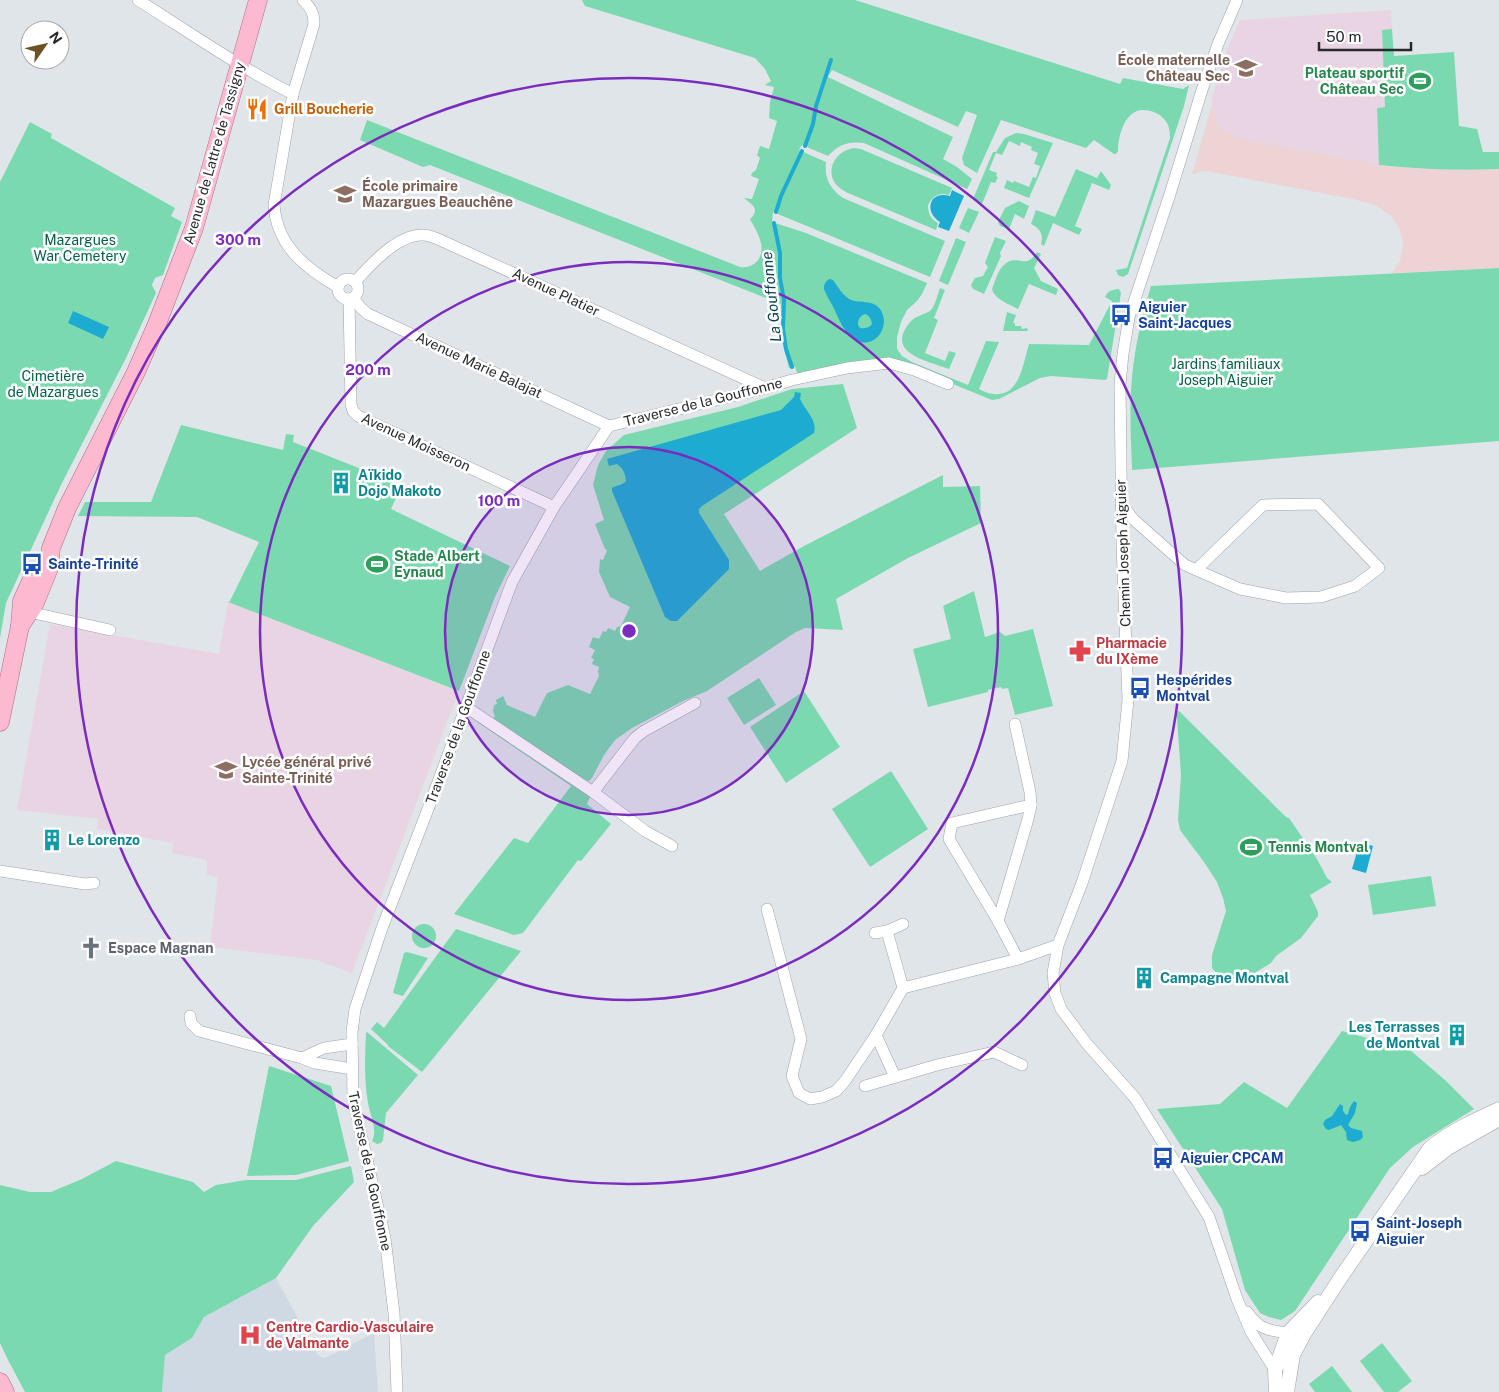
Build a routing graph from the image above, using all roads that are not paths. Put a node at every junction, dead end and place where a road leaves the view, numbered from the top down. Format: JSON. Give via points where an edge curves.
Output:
{"nodes":[{"id":1,"x":138,"y":0,"type":"edge"},
{"id":2,"x":258,"y":0,"type":"edge"},
{"id":3,"x":303,"y":0,"type":"edge"},
{"id":4,"x":1236,"y":0,"type":"edge"},
{"id":5,"x":240,"y":64,"type":"junction"},
{"id":6,"x":293,"y":94,"type":"junction"},
{"id":7,"x":355,"y":282,"type":"junction"},
{"id":8,"x":338,"y":287,"type":"junction"},
{"id":9,"x":351,"y":299,"type":"junction"},
{"id":10,"x":948,"y":384,"type":"dead end"},
{"id":11,"x":765,"y":388,"type":"junction"},
{"id":12,"x":609,"y":426,"type":"junction"},
{"id":13,"x":1121,"y":503,"type":"junction"},
{"id":14,"x":554,"y":507,"type":"junction"},
{"id":15,"x":1196,"y":570,"type":"junction"},
{"id":16,"x":25,"y":619,"type":"junction"},
{"id":17,"x":110,"y":630,"type":"dead end"},
{"id":18,"x":695,"y":703,"type":"dead end"},
{"id":19,"x":466,"y":707,"type":"junction"},
{"id":20,"x":0,"y":722,"type":"edge"},
{"id":21,"x":1015,"y":724,"type":"dead end"},
{"id":22,"x":593,"y":792,"type":"junction"},
{"id":23,"x":1031,"y":805,"type":"junction"},
{"id":24,"x":672,"y":846,"type":"dead end"},
{"id":25,"x":0,"y":871,"type":"edge"},
{"id":26,"x":94,"y":883,"type":"dead end"},
{"id":27,"x":767,"y":909,"type":"dead end"},
{"id":28,"x":998,"y":921,"type":"junction"},
{"id":29,"x":903,"y":924,"type":"dead end"},
{"id":30,"x":887,"y":931,"type":"junction"},
{"id":31,"x":875,"y":933,"type":"dead end"},
{"id":32,"x":1058,"y":945,"type":"junction"},
{"id":33,"x":1018,"y":959,"type":"junction"},
{"id":34,"x":902,"y":988,"type":"junction"},
{"id":35,"x":190,"y":1016,"type":"dead end"},
{"id":36,"x":876,"y":1035,"type":"junction"},
{"id":37,"x":352,"y":1044,"type":"junction"},
{"id":38,"x":302,"y":1058,"type":"junction"},
{"id":39,"x":1022,"y":1065,"type":"dead end"},
{"id":40,"x":352,"y":1069,"type":"junction"},
{"id":41,"x":895,"y":1077,"type":"junction"},
{"id":42,"x":866,"y":1086,"type":"dead end"},
{"id":43,"x":1499,"y":1109,"type":"edge"},
{"id":44,"x":1499,"y":1119,"type":"edge"},
{"id":45,"x":1408,"y":1181,"type":"junction"},
{"id":46,"x":1341,"y":1277,"type":"junction"},
{"id":47,"x":1237,"y":1299,"type":"junction"},
{"id":48,"x":1288,"y":1333,"type":"junction"},
{"id":49,"x":1294,"y":1352,"type":"junction"},
{"id":50,"x":1275,"y":1370,"type":"junction"},
{"id":51,"x":0,"y":1382,"type":"edge"},
{"id":52,"x":5,"y":1392,"type":"edge"},
{"id":53,"x":397,"y":1392,"type":"edge"},
{"id":54,"x":1276,"y":1392,"type":"edge"},
{"id":55,"x":1287,"y":1392,"type":"edge"}],
"edges":[{"from":1,"to":5,"type":"street"},
{"from":2,"to":5,"type":"main road","name":"Avenue de Lattre de Tassigny"},
{"from":3,"to":6,"type":"street","via":[[312,8],[314,24]]},
{"from":4,"to":13,"type":"street","name":"Chemin Joseph Aiguier","via":[[1202,90],[1129,317],[1120,384]]},
{"from":5,"to":6,"type":"street"},
{"from":5,"to":16,"type":"main road","name":"Avenue de Lattre de Tassigny","via":[[188,246],[136,372],[22,601]]},
{"from":6,"to":8,"type":"street","via":[[274,205],[275,218],[284,241],[298,258]]},
{"from":7,"to":8,"type":"street","via":[[343,280]]},
{"from":7,"to":9,"type":"street","via":[[358,292]]},
{"from":7,"to":11,"type":"street","name":"Avenue Platier","via":[[401,240],[424,235]]},
{"from":8,"to":9,"type":"street","via":[[342,297]]},
{"from":9,"to":12,"type":"street","name":"Avenue Marie Balajat","via":[[368,314]]},
{"from":9,"to":14,"type":"street","name":"Avenue Moisseron","via":[[353,411]]},
{"from":10,"to":11,"type":"street","name":"Traverse de la Gouffonne","via":[[889,363],[847,368]]},
{"from":11,"to":12,"type":"street","name":"Traverse de la Gouffonne"},
{"from":12,"to":14,"type":"street","name":"Traverse de la Gouffonne"},
{"from":13,"to":15,"type":"street","via":[[1133,519],[1185,565]]},
{"from":13,"to":32,"type":"street","name":"Chemin Joseph Aiguier","via":[[1128,700],[1122,761]]},
{"from":14,"to":19,"type":"street","name":"Traverse de la Gouffonne","via":[[512,582]]},
{"from":15,"to":15,"type":"street","via":[[1240,589],[1286,598],[1321,597],[1355,586],[1379,568],[1318,504],[1263,505]]},
{"from":16,"to":17,"type":"street"},
{"from":16,"to":20,"type":"main road","name":"Avenue de Lattre de Tassigny"},
{"from":18,"to":22,"type":"street","via":[[635,738]]},
{"from":19,"to":22,"type":"street"},
{"from":19,"to":37,"type":"street","name":"Traverse de la Gouffonne","via":[[382,928],[355,1009]]},
{"from":21,"to":23,"type":"street"},
{"from":22,"to":24,"type":"street","via":[[644,831]]},
{"from":23,"to":28,"type":"street"},
{"from":23,"to":28,"type":"street","via":[[952,823],[948,839]]},
{"from":25,"to":26,"type":"street"},
{"from":27,"to":36,"type":"street","via":[[801,1039],[792,1076],[799,1093],[810,1099],[836,1091]]},
{"from":28,"to":33,"type":"street"},
{"from":29,"to":30,"type":"street"},
{"from":30,"to":31,"type":"street"},
{"from":30,"to":34,"type":"street"},
{"from":32,"to":33,"type":"street"},
{"from":32,"to":47,"type":"street","name":"Chemin Joseph Aiguier","via":[[1053,974],[1061,1009],[1135,1098],[1202,1206],[1214,1228]]},
{"from":33,"to":34,"type":"street"},
{"from":34,"to":36,"type":"street"},
{"from":35,"to":38,"type":"street","via":[[191,1023],[199,1032]]},
{"from":36,"to":41,"type":"street"},
{"from":37,"to":38,"type":"street","via":[[324,1048]]},
{"from":37,"to":40,"type":"street","name":"Traverse de la Gouffonne"},
{"from":38,"to":40,"type":"street"},
{"from":39,"to":41,"type":"street","via":[[994,1052]]},
{"from":40,"to":53,"type":"street","name":"Traverse de la Gouffonne","via":[[352,1099],[385,1238],[394,1313]]},
{"from":41,"to":42,"type":"street"},
{"from":43,"to":45,"type":"street","via":[[1442,1138],[1430,1148]]},
{"from":44,"to":45,"type":"street","via":[[1448,1148]]},
{"from":45,"to":46,"type":"street"},
{"from":46,"to":48,"type":"street"},
{"from":46,"to":49,"type":"street"},
{"from":47,"to":48,"type":"street","name":"Chemin Joseph Aiguier","via":[[1259,1326]]},
{"from":47,"to":50,"type":"street","name":"Chemin Joseph Aiguier","via":[[1251,1332]]},
{"from":48,"to":49,"type":"street"},
{"from":48,"to":50,"type":"street"},
{"from":49,"to":50,"type":"street"},
{"from":49,"to":55,"type":"street"},
{"from":50,"to":54,"type":"street"},
{"from":51,"to":52,"type":"main road"}]}
